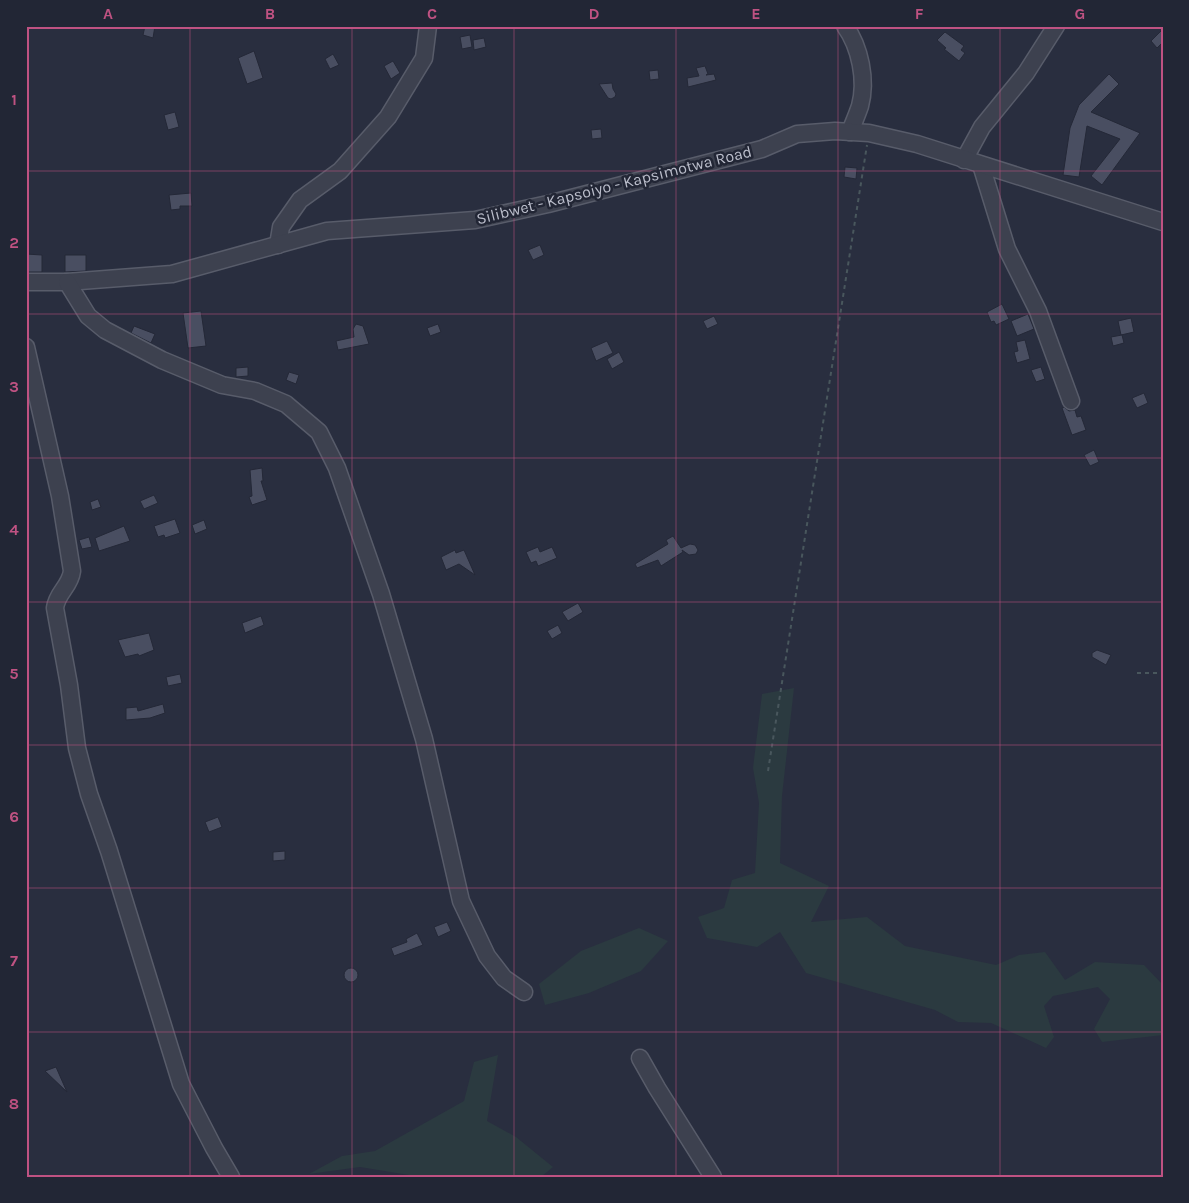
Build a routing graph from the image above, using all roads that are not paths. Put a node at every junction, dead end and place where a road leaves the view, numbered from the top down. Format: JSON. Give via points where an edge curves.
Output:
{"nodes":[{"id":1,"x":428,"y":26,"type":"edge"},
{"id":2,"x":845,"y":26,"type":"edge"},
{"id":3,"x":1056,"y":26,"type":"edge"},
{"id":4,"x":850,"y":132,"type":"junction"},
{"id":5,"x":964,"y":160,"type":"junction"},
{"id":6,"x":981,"y":165,"type":"junction"},
{"id":7,"x":1163,"y":222,"type":"edge"},
{"id":8,"x":278,"y":245,"type":"junction"},
{"id":9,"x":26,"y":282,"type":"edge"},
{"id":10,"x":68,"y":282,"type":"junction"},
{"id":11,"x":26,"y":347,"type":"edge"},
{"id":12,"x":1071,"y":401,"type":"dead end"},
{"id":13,"x":524,"y":992,"type":"dead end"},
{"id":14,"x":640,"y":1058,"type":"dead end"},
{"id":15,"x":231,"y":1177,"type":"edge"},
{"id":16,"x":713,"y":1177,"type":"edge"}],
"edges":[{"from":1,"to":8,"type":"street","via":[[424,58],[388,117],[340,171],[300,200],[281,226]]},
{"from":2,"to":4,"type":"street","via":[[853,38],[862,71],[860,105]]},
{"from":3,"to":5,"type":"street","via":[[1026,73],[982,127]]},
{"from":4,"to":5,"type":"street","name":"Silibwet - Kapsoiyo - Kapsimotwa Road","via":[[917,144]]},
{"from":4,"to":8,"type":"street","name":"Silibwet - Kapsoiyo - Kapsimotwa Road","via":[[797,134],[762,148],[475,220],[327,231]]},
{"from":5,"to":6,"type":"street","name":"Silibwet - Kapsoiyo - Kapsimotwa Road"},
{"from":6,"to":7,"type":"street","name":"Silibwet - Kapsoiyo - Kapsimotwa Road"},
{"from":6,"to":12,"type":"street","via":[[1007,249],[1038,311]]},
{"from":8,"to":10,"type":"street","name":"Silibwet - Kapsoiyo - Kapsimotwa Road","via":[[172,274]]},
{"from":9,"to":10,"type":"street","name":"Silibwet - Kapsoiyo - Kapsimotwa Road"},
{"from":10,"to":13,"type":"street","via":[[88,316],[105,330],[162,360],[222,385],[255,391],[286,404],[319,432],[337,468],[381,594],[424,739],[461,901],[487,956],[504,978]]},
{"from":11,"to":15,"type":"street","via":[[60,496],[72,571],[71,581],[56,598],[55,608],[77,748],[181,1084]]},
{"from":14,"to":16,"type":"street"}]}
